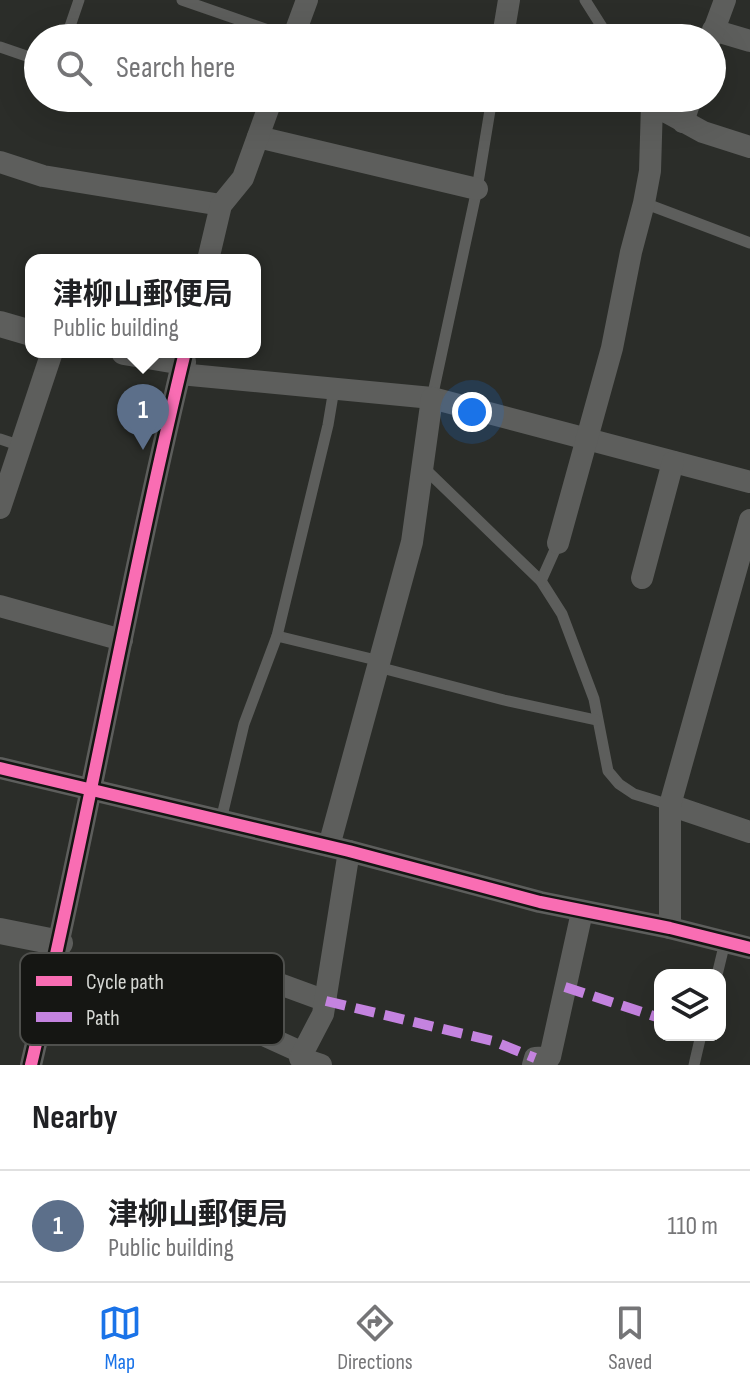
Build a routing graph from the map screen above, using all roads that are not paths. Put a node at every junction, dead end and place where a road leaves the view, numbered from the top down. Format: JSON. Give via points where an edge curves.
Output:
{"nodes":[{"id":1,"x":79,"y":0,"type":"edge"},
{"id":2,"x":182,"y":0,"type":"edge"},
{"id":3,"x":307,"y":0,"type":"edge"},
{"id":4,"x":509,"y":0,"type":"edge"},
{"id":5,"x":585,"y":0,"type":"edge"},
{"id":6,"x":725,"y":0,"type":"edge"},
{"id":7,"x":71,"y":24,"type":"edge"},
{"id":8,"x":259,"y":24,"type":"edge"},
{"id":9,"x":300,"y":24,"type":"edge"},
{"id":10,"x":505,"y":24,"type":"edge"},
{"id":11,"x":600,"y":24,"type":"edge"},
{"id":12,"x":716,"y":24,"type":"edge"},
{"id":13,"x":726,"y":37,"type":"edge"},
{"id":14,"x":750,"y":41,"type":"edge"},
{"id":15,"x":0,"y":47,"type":"edge"},
{"id":16,"x":24,"y":55,"type":"edge"},
{"id":17,"x":263,"y":112,"type":"edge"},
{"id":18,"x":490,"y":112,"type":"edge"},
{"id":19,"x":650,"y":112,"type":"edge"},
{"id":20,"x":667,"y":112,"type":"edge"},
{"id":21,"x":686,"y":112,"type":"edge"},
{"id":22,"x":683,"y":122,"type":"junction"},
{"id":23,"x":258,"y":137,"type":"junction"},
{"id":24,"x":750,"y":147,"type":"edge"},
{"id":25,"x":0,"y":162,"type":"edge"},
{"id":26,"x":477,"y":189,"type":"junction"},
{"id":27,"x":644,"y":203,"type":"junction"},
{"id":28,"x":221,"y":205,"type":"junction"},
{"id":29,"x":750,"y":243,"type":"edge"},
{"id":30,"x":209,"y":254,"type":"edge"},
{"id":31,"x":0,"y":324,"type":"edge"},
{"id":32,"x":25,"y":331,"type":"edge"},
{"id":33,"x":49,"y":358,"type":"edge"},
{"id":34,"x":156,"y":358,"type":"edge"},
{"id":35,"x":183,"y":363,"type":"edge"},
{"id":36,"x":334,"y":389,"type":"junction"},
{"id":37,"x":432,"y":398,"type":"junction"},
{"id":38,"x":588,"y":439,"type":"junction"},
{"id":39,"x":10,"y":442,"type":"edge"},
{"id":40,"x":673,"y":462,"type":"junction"},
{"id":41,"x":423,"y":466,"type":"junction"},
{"id":42,"x":750,"y":482,"type":"edge"},
{"id":43,"x":0,"y":508,"type":"edge"},
{"id":44,"x":750,"y":520,"type":"edge"},
{"id":45,"x":558,"y":543,"type":"joint"},
{"id":46,"x":642,"y":578,"type":"dead end"},
{"id":47,"x":541,"y":581,"type":"junction"},
{"id":48,"x":0,"y":606,"type":"edge"},
{"id":49,"x":277,"y":636,"type":"junction"},
{"id":50,"x":122,"y":640,"type":"junction"},
{"id":51,"x":379,"y":664,"type":"junction"},
{"id":52,"x":596,"y":720,"type":"junction"},
{"id":53,"x":0,"y":768,"type":"edge"},
{"id":54,"x":91,"y":790,"type":"junction"},
{"id":55,"x":670,"y":805,"type":"junction"},
{"id":56,"x":221,"y":820,"type":"junction"},
{"id":57,"x":750,"y":832,"type":"edge"},
{"id":58,"x":339,"y":849,"type":"junction"},
{"id":59,"x":582,"y":912,"type":"junction"},
{"id":60,"x":670,"y":928,"type":"junction"},
{"id":61,"x":0,"y":931,"type":"edge"},
{"id":62,"x":725,"y":942,"type":"junction"},
{"id":63,"x":60,"y":943,"type":"junction"},
{"id":64,"x":750,"y":948,"type":"edge"},
{"id":65,"x":58,"y":953,"type":"edge"},
{"id":66,"x":718,"y":969,"type":"edge"},
{"id":67,"x":284,"y":986,"type":"edge"},
{"id":68,"x":326,"y":1001,"type":"junction"},
{"id":69,"x":700,"y":1041,"type":"edge"},
{"id":70,"x":36,"y":1045,"type":"edge"},
{"id":71,"x":276,"y":1045,"type":"edge"},
{"id":72,"x":303,"y":1060,"type":"edge"},
{"id":73,"x":31,"y":1065,"type":"edge"},
{"id":74,"x":533,"y":1065,"type":"edge"},
{"id":75,"x":694,"y":1065,"type":"edge"}],
"edges":[{"from":1,"to":7,"type":"lane"},
{"from":2,"to":8,"type":"lane"},
{"from":3,"to":9,"type":"street"},
{"from":4,"to":10,"type":"street"},
{"from":5,"to":11,"type":"lane"},
{"from":6,"to":12,"type":"street"},
{"from":13,"to":14,"type":"street"},
{"from":15,"to":16,"type":"lane"},
{"from":17,"to":23,"type":"street"},
{"from":18,"to":26,"type":"lane"},
{"from":19,"to":27,"type":"street"},
{"from":20,"to":22,"type":"street"},
{"from":21,"to":22,"type":"street"},
{"from":22,"to":24,"type":"street"},
{"from":23,"to":26,"type":"street"},
{"from":23,"to":28,"type":"street","via":[[243,178]]},
{"from":25,"to":28,"type":"street","via":[[43,176]]},
{"from":26,"to":37,"type":"lane"},
{"from":27,"to":29,"type":"lane"},
{"from":27,"to":38,"type":"street"},
{"from":28,"to":30,"type":"street"},
{"from":31,"to":32,"type":"street"},
{"from":33,"to":39,"type":"street"},
{"from":34,"to":35,"type":"street"},
{"from":35,"to":36,"type":"street"},
{"from":35,"to":50,"type":"street"},
{"from":36,"to":37,"type":"street"},
{"from":36,"to":49,"type":"lane"},
{"from":37,"to":38,"type":"street"},
{"from":37,"to":41,"type":"street"},
{"from":38,"to":40,"type":"street"},
{"from":38,"to":45,"type":"street"},
{"from":39,"to":43,"type":"street"},
{"from":40,"to":42,"type":"street"},
{"from":40,"to":46,"type":"street"},
{"from":41,"to":47,"type":"lane"},
{"from":41,"to":51,"type":"street","via":[[412,542]]},
{"from":44,"to":55,"type":"street"},
{"from":45,"to":47,"type":"lane"},
{"from":47,"to":52,"type":"lane","via":[[562,614],[594,699]]},
{"from":48,"to":50,"type":"street"},
{"from":49,"to":51,"type":"lane"},
{"from":49,"to":56,"type":"lane","via":[[244,724]]},
{"from":50,"to":54,"type":"street"},
{"from":51,"to":52,"type":"lane"},
{"from":51,"to":58,"type":"street"},
{"from":52,"to":55,"type":"lane","via":[[613,777],[634,794]]},
{"from":53,"to":54,"type":"street"},
{"from":54,"to":56,"type":"street"},
{"from":54,"to":63,"type":"street"},
{"from":55,"to":57,"type":"street"},
{"from":55,"to":60,"type":"street"},
{"from":56,"to":58,"type":"street"},
{"from":58,"to":59,"type":"street"},
{"from":58,"to":68,"type":"street"},
{"from":59,"to":60,"type":"street"},
{"from":59,"to":74,"type":"street","via":[[550,1057],[535,1058]]},
{"from":60,"to":62,"type":"street"},
{"from":61,"to":63,"type":"street"},
{"from":62,"to":64,"type":"street"},
{"from":62,"to":66,"type":"lane"},
{"from":63,"to":65,"type":"street"},
{"from":67,"to":68,"type":"street"},
{"from":68,"to":72,"type":"street"},
{"from":69,"to":75,"type":"lane"},
{"from":70,"to":73,"type":"street"},
{"from":71,"to":72,"type":"street"}]}
